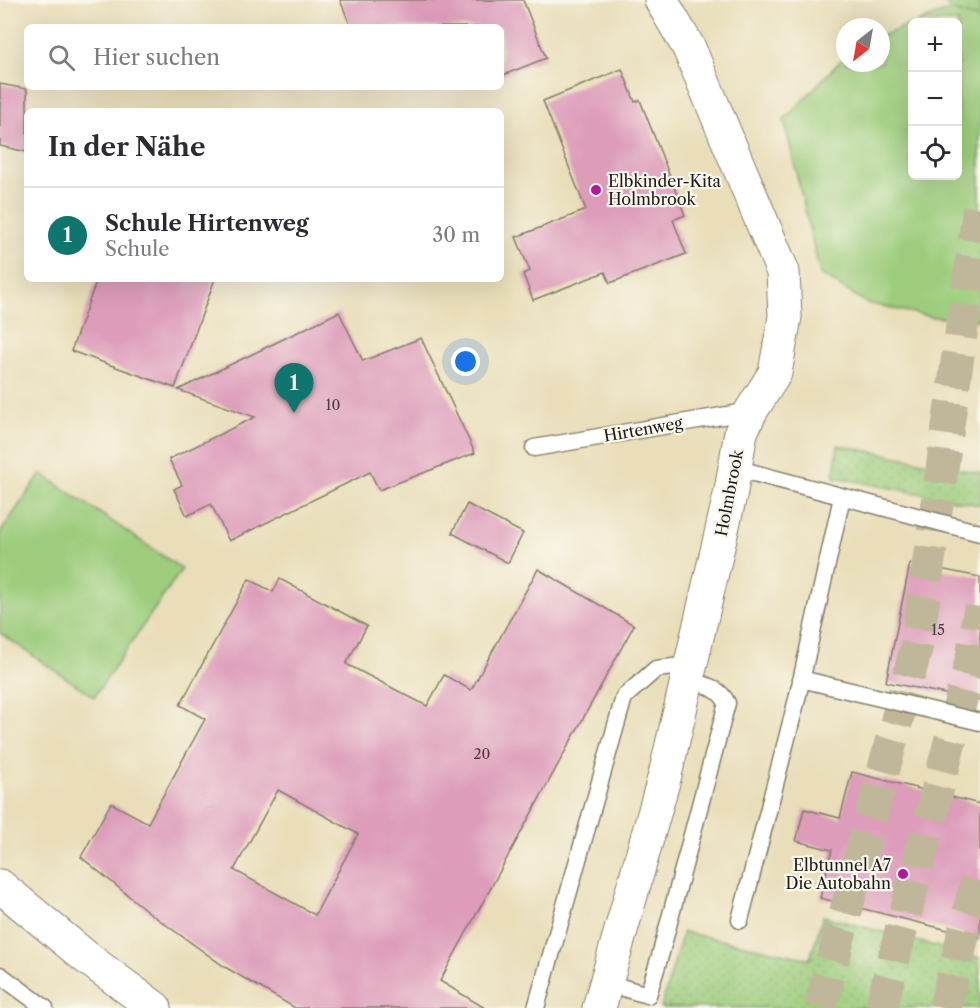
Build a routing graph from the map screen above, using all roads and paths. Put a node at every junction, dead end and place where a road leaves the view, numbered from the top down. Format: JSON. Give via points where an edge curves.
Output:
{"nodes":[{"id":1,"x":661,"y":0,"type":"edge"},
{"id":2,"x":751,"y":411,"type":"junction"},
{"id":3,"x":534,"y":448,"type":"dead end"},
{"id":4,"x":735,"y":468,"type":"junction"},
{"id":5,"x":842,"y":497,"type":"junction"},
{"id":6,"x":980,"y":533,"type":"edge"},
{"id":7,"x":689,"y":672,"type":"junction"},
{"id":8,"x":801,"y":679,"type":"junction"},
{"id":9,"x":980,"y":722,"type":"edge"},
{"id":10,"x":0,"y":886,"type":"edge"},
{"id":11,"x":740,"y":920,"type":"dead end"},
{"id":12,"x":0,"y":975,"type":"edge"},
{"id":13,"x":603,"y":996,"type":"edge"},
{"id":14,"x":45,"y":1008,"type":"edge"},
{"id":15,"x":155,"y":1008,"type":"edge"},
{"id":16,"x":536,"y":1008,"type":"edge"}],
"edges":[{"from":1,"to":2,"type":"street","name":"Holmbrook","via":[[689,48],[783,272],[785,317],[776,373]]},
{"from":2,"to":3,"type":"lane","name":"Hirtenweg"},
{"from":2,"to":4,"type":"street","name":"Holmbrook","via":[[741,432]]},
{"from":4,"to":5,"type":"lane"},
{"from":4,"to":7,"type":"street","name":"Holmbrook"},
{"from":5,"to":6,"type":"lane"},
{"from":5,"to":8,"type":"lane"},
{"from":7,"to":13,"type":"street","name":"Holmbrook","via":[[665,775]]},
{"from":7,"to":13,"type":"lane","via":[[716,688],[727,703],[660,956],[648,995]]},
{"from":7,"to":16,"type":"lane","via":[[656,669],[624,697]]},
{"from":8,"to":9,"type":"lane"},
{"from":8,"to":11,"type":"lane"},
{"from":10,"to":15,"type":"street"},
{"from":12,"to":14,"type":"lane"}]}
